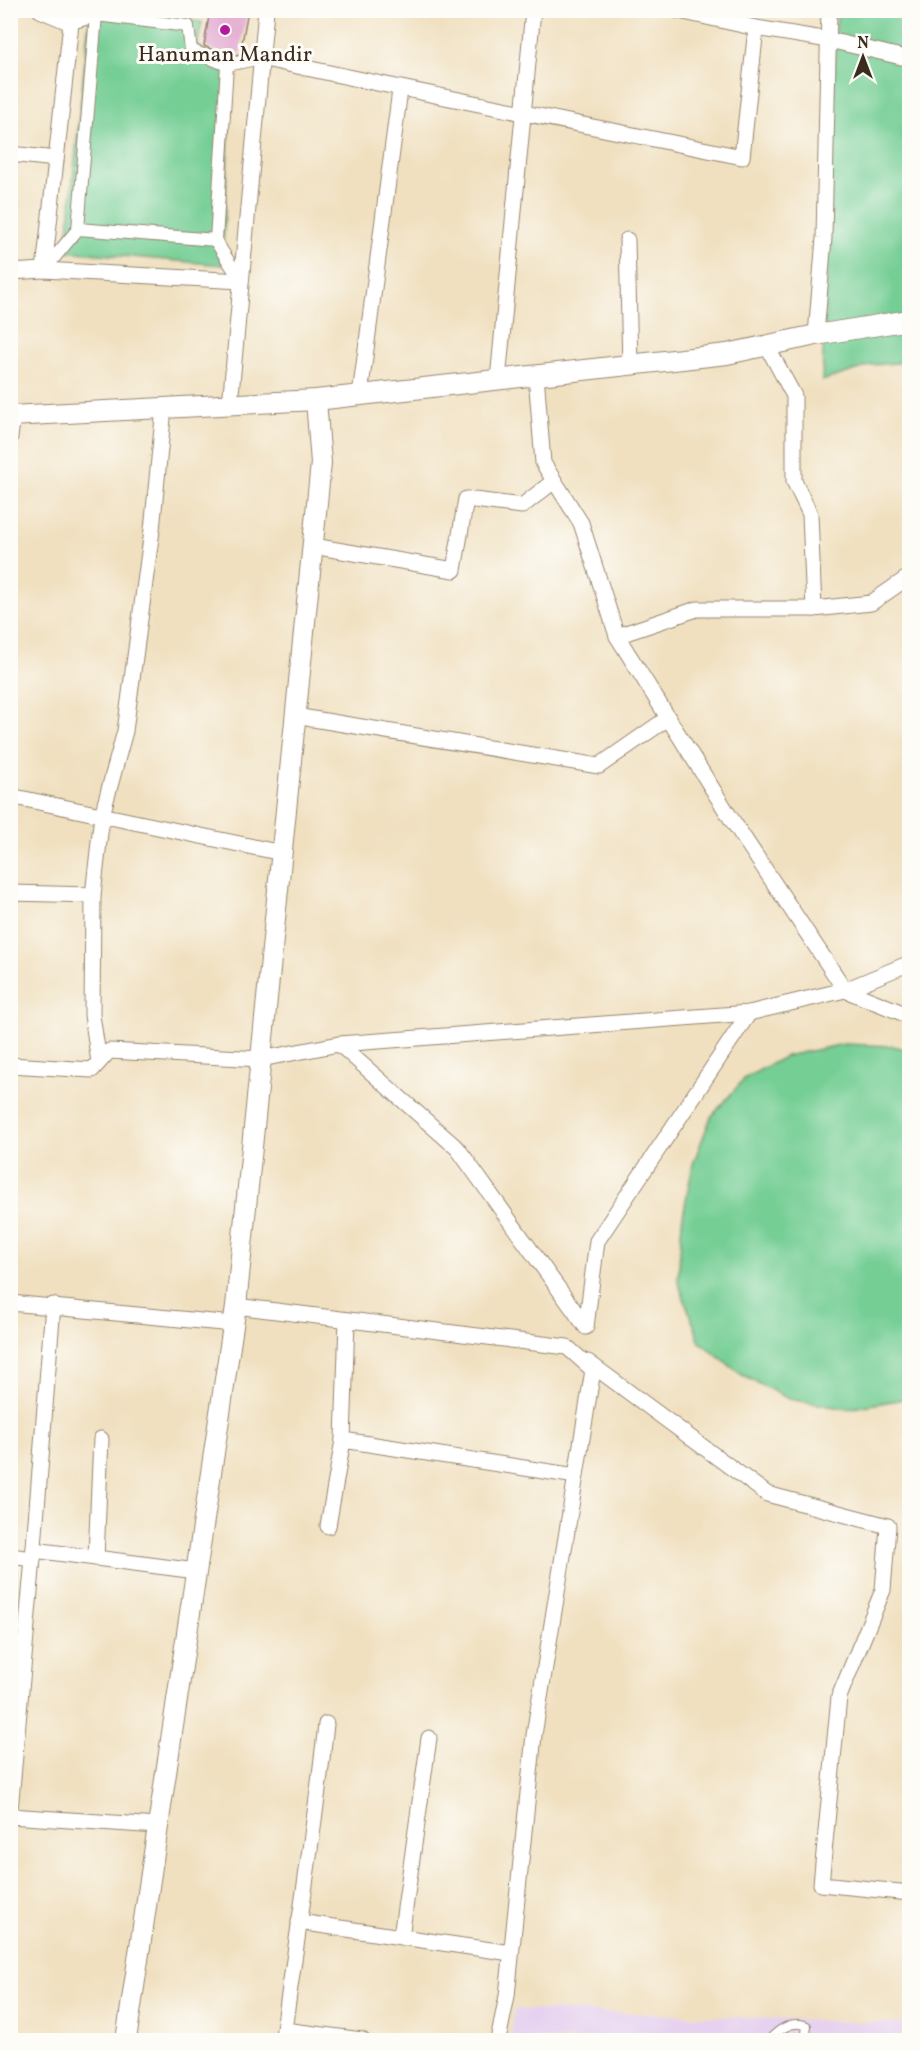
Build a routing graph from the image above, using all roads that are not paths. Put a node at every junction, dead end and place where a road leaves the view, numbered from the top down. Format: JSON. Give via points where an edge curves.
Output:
{"nodes":[{"id":1,"x":40,"y":10,"type":"edge"},
{"id":2,"x":266,"y":10,"type":"edge"},
{"id":3,"x":533,"y":10,"type":"edge"},
{"id":4,"x":675,"y":10,"type":"edge"},
{"id":5,"x":829,"y":10,"type":"edge"},
{"id":6,"x":96,"y":16,"type":"junction"},
{"id":7,"x":71,"y":23,"type":"junction"},
{"id":8,"x":756,"y":28,"type":"junction"},
{"id":9,"x":829,"y":40,"type":"junction"},
{"id":10,"x":261,"y":58,"type":"junction"},
{"id":11,"x":909,"y":59,"type":"edge"},
{"id":12,"x":227,"y":65,"type":"junction"},
{"id":13,"x":400,"y":90,"type":"junction"},
{"id":14,"x":522,"y":112,"type":"junction"},
{"id":15,"x":10,"y":154,"type":"edge"},
{"id":16,"x":56,"y":159,"type":"junction"},
{"id":17,"x":78,"y":229,"type":"junction"},
{"id":18,"x":215,"y":240,"type":"junction"},
{"id":19,"x":627,"y":240,"type":"dead end"},
{"id":20,"x":44,"y":270,"type":"junction"},
{"id":21,"x":10,"y":272,"type":"edge"},
{"id":22,"x":241,"y":281,"type":"junction"},
{"id":23,"x":909,"y":320,"type":"edge"},
{"id":24,"x":816,"y":335,"type":"junction"},
{"id":25,"x":767,"y":346,"type":"junction"},
{"id":26,"x":630,"y":365,"type":"junction"},
{"id":27,"x":536,"y":375,"type":"junction"},
{"id":28,"x":498,"y":380,"type":"junction"},
{"id":29,"x":360,"y":395,"type":"junction"},
{"id":30,"x":316,"y":400,"type":"junction"},
{"id":31,"x":230,"y":405,"type":"junction"},
{"id":32,"x":164,"y":408,"type":"junction"},
{"id":33,"x":12,"y":415,"type":"edge"},
{"id":34,"x":10,"y":437,"type":"edge"},
{"id":35,"x":554,"y":480,"type":"junction"},
{"id":36,"x":313,"y":546,"type":"junction"},
{"id":37,"x":909,"y":576,"type":"edge"},
{"id":38,"x":814,"y":609,"type":"junction"},
{"id":39,"x":617,"y":636,"type":"junction"},
{"id":40,"x":295,"y":716,"type":"junction"},
{"id":41,"x":668,"y":718,"type":"junction"},
{"id":42,"x":10,"y":796,"type":"edge"},
{"id":43,"x":102,"y":815,"type":"junction"},
{"id":44,"x":282,"y":853,"type":"junction"},
{"id":45,"x":10,"y":893,"type":"edge"},
{"id":46,"x":93,"y":895,"type":"junction"},
{"id":47,"x":909,"y":963,"type":"edge"},
{"id":48,"x":845,"y":990,"type":"junction"},
{"id":49,"x":749,"y":1013,"type":"junction"},
{"id":50,"x":909,"y":1016,"type":"edge"},
{"id":51,"x":339,"y":1044,"type":"junction"},
{"id":52,"x":261,"y":1059,"type":"junction"},
{"id":53,"x":99,"y":1062,"type":"junction"},
{"id":54,"x":10,"y":1065,"type":"edge"},
{"id":55,"x":10,"y":1303,"type":"edge"},
{"id":56,"x":53,"y":1305,"type":"junction"},
{"id":57,"x":234,"y":1315,"type":"junction"},
{"id":58,"x":347,"y":1320,"type":"junction"},
{"id":59,"x":567,"y":1347,"type":"junction"},
{"id":60,"x":101,"y":1439,"type":"dead end"},
{"id":61,"x":343,"y":1440,"type":"junction"},
{"id":62,"x":576,"y":1476,"type":"junction"},
{"id":63,"x":328,"y":1526,"type":"dead end"},
{"id":64,"x":33,"y":1555,"type":"junction"},
{"id":65,"x":10,"y":1556,"type":"edge"},
{"id":66,"x":96,"y":1558,"type":"junction"},
{"id":67,"x":196,"y":1571,"type":"junction"},
{"id":68,"x":326,"y":1724,"type":"dead end"},
{"id":69,"x":429,"y":1738,"type":"dead end"},
{"id":70,"x":10,"y":1810,"type":"edge"},
{"id":71,"x":10,"y":1816,"type":"edge"},
{"id":72,"x":158,"y":1826,"type":"junction"},
{"id":73,"x":909,"y":1893,"type":"edge"},
{"id":74,"x":299,"y":1922,"type":"junction"},
{"id":75,"x":401,"y":1936,"type":"junction"},
{"id":76,"x":511,"y":1953,"type":"junction"},
{"id":77,"x":283,"y":2035,"type":"edge"},
{"id":78,"x":126,"y":2040,"type":"edge"},
{"id":79,"x":362,"y":2040,"type":"edge"},
{"id":80,"x":498,"y":2040,"type":"edge"},
{"id":81,"x":769,"y":2040,"type":"edge"},
{"id":82,"x":805,"y":2040,"type":"edge"}],
"edges":[{"from":1,"to":7,"type":"street"},
{"from":2,"to":10,"type":"street"},
{"from":3,"to":14,"type":"street"},
{"from":4,"to":8,"type":"street"},
{"from":5,"to":9,"type":"street"},
{"from":6,"to":7,"type":"street"},
{"from":6,"to":12,"type":"street","via":[[188,26],[191,50]]},
{"from":6,"to":17,"type":"street"},
{"from":7,"to":16,"type":"street"},
{"from":8,"to":9,"type":"street"},
{"from":8,"to":14,"type":"street","via":[[742,157]]},
{"from":9,"to":11,"type":"street"},
{"from":9,"to":24,"type":"street","via":[[824,238]]},
{"from":10,"to":12,"type":"street"},
{"from":10,"to":13,"type":"street"},
{"from":10,"to":22,"type":"street"},
{"from":12,"to":18,"type":"street"},
{"from":13,"to":14,"type":"street"},
{"from":13,"to":29,"type":"street"},
{"from":14,"to":28,"type":"street"},
{"from":15,"to":16,"type":"street"},
{"from":16,"to":20,"type":"street"},
{"from":17,"to":18,"type":"street"},
{"from":17,"to":20,"type":"street"},
{"from":18,"to":22,"type":"street"},
{"from":19,"to":26,"type":"street"},
{"from":20,"to":21,"type":"street"},
{"from":20,"to":22,"type":"street"},
{"from":22,"to":31,"type":"street"},
{"from":23,"to":24,"type":"street"},
{"from":24,"to":25,"type":"street"},
{"from":25,"to":26,"type":"street"},
{"from":25,"to":38,"type":"street","via":[[794,396],[794,481],[810,514]]},
{"from":26,"to":27,"type":"street"},
{"from":27,"to":28,"type":"street"},
{"from":27,"to":35,"type":"street","via":[[543,463]]},
{"from":28,"to":29,"type":"street"},
{"from":29,"to":30,"type":"street"},
{"from":30,"to":31,"type":"street"},
{"from":30,"to":36,"type":"street","via":[[321,463]]},
{"from":31,"to":32,"type":"street"},
{"from":32,"to":33,"type":"street"},
{"from":32,"to":43,"type":"street","via":[[125,731]]},
{"from":33,"to":34,"type":"street"},
{"from":35,"to":36,"type":"street","via":[[522,506],[466,499],[454,570]]},
{"from":35,"to":39,"type":"street","via":[[581,523]]},
{"from":36,"to":40,"type":"street"},
{"from":37,"to":38,"type":"street","via":[[871,603]]},
{"from":38,"to":39,"type":"street","via":[[697,609]]},
{"from":39,"to":41,"type":"street"},
{"from":40,"to":41,"type":"street","via":[[599,766]]},
{"from":40,"to":44,"type":"street"},
{"from":41,"to":48,"type":"street"},
{"from":42,"to":43,"type":"street"},
{"from":43,"to":44,"type":"street"},
{"from":43,"to":46,"type":"street"},
{"from":44,"to":52,"type":"street"},
{"from":45,"to":46,"type":"street"},
{"from":46,"to":53,"type":"street","via":[[92,1015]]},
{"from":47,"to":48,"type":"street"},
{"from":48,"to":49,"type":"street"},
{"from":48,"to":50,"type":"street"},
{"from":49,"to":51,"type":"street"},
{"from":49,"to":51,"type":"street","via":[[597,1241],[586,1327],[458,1149]]},
{"from":51,"to":52,"type":"street"},
{"from":52,"to":53,"type":"street","via":[[109,1051]]},
{"from":52,"to":57,"type":"street"},
{"from":53,"to":54,"type":"street","via":[[92,1070]]},
{"from":55,"to":56,"type":"street"},
{"from":56,"to":57,"type":"street"},
{"from":56,"to":64,"type":"street"},
{"from":57,"to":58,"type":"street"},
{"from":57,"to":67,"type":"street"},
{"from":58,"to":59,"type":"street"},
{"from":58,"to":61,"type":"street"},
{"from":59,"to":62,"type":"street","via":[[593,1370]]},
{"from":59,"to":73,"type":"street","via":[[766,1494],[888,1526],[883,1590],[839,1697],[821,1884]]},
{"from":60,"to":66,"type":"street"},
{"from":61,"to":62,"type":"street"},
{"from":61,"to":63,"type":"street"},
{"from":62,"to":76,"type":"street","via":[[534,1735]]},
{"from":64,"to":65,"type":"street"},
{"from":64,"to":66,"type":"street"},
{"from":64,"to":70,"type":"street"},
{"from":66,"to":67,"type":"street"},
{"from":67,"to":72,"type":"street"},
{"from":68,"to":74,"type":"street"},
{"from":69,"to":75,"type":"street"},
{"from":71,"to":72,"type":"street"},
{"from":72,"to":78,"type":"street"},
{"from":74,"to":75,"type":"street"},
{"from":74,"to":77,"type":"street"},
{"from":75,"to":76,"type":"street"},
{"from":76,"to":80,"type":"street"},
{"from":77,"to":79,"type":"street"},
{"from":81,"to":82,"type":"lane","via":[[784,2027],[802,2024],[807,2026]]}]}
